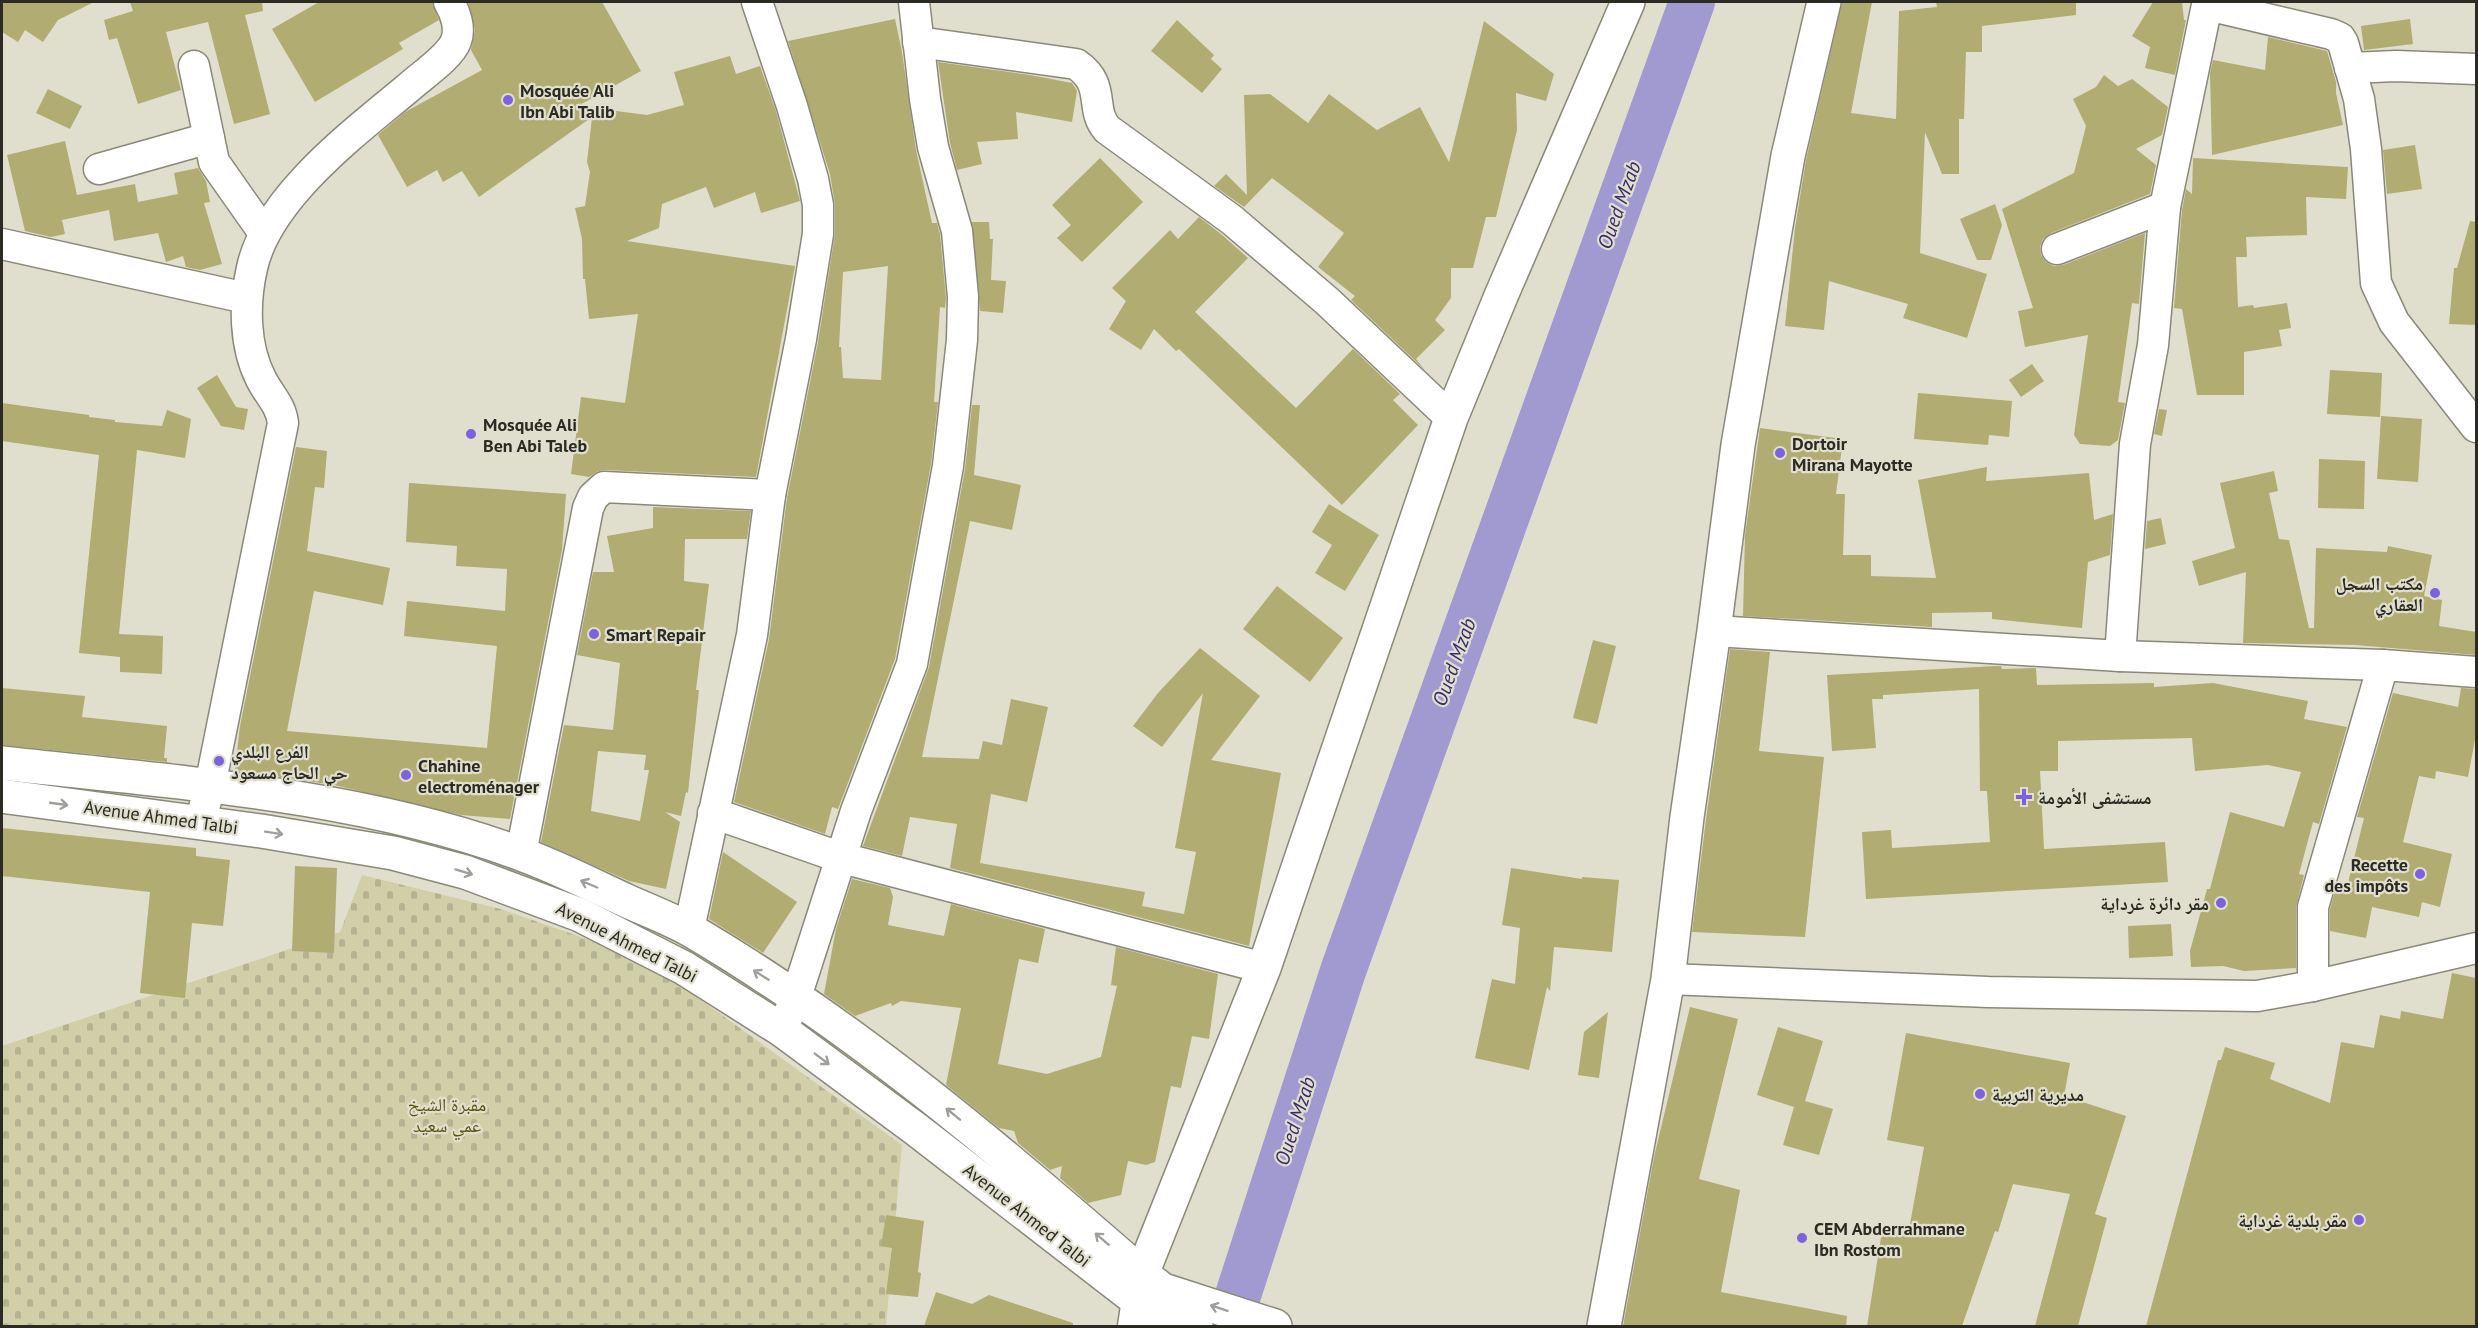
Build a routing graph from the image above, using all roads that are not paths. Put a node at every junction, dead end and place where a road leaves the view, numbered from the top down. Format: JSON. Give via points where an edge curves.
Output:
{"nodes":[{"id":1,"x":449,"y":2,"type":"edge"},
{"id":2,"x":757,"y":2,"type":"edge"},
{"id":3,"x":914,"y":2,"type":"edge"},
{"id":4,"x":1628,"y":2,"type":"edge"},
{"id":5,"x":1824,"y":2,"type":"edge"},
{"id":6,"x":918,"y":42,"type":"junction"},
{"id":7,"x":194,"y":66,"type":"dead end"},
{"id":8,"x":2350,"y":68,"type":"junction"},
{"id":9,"x":2476,"y":69,"type":"edge"},
{"id":10,"x":209,"y":138,"type":"junction"},
{"id":11,"x":99,"y":169,"type":"dead end"},
{"id":12,"x":2165,"y":207,"type":"junction"},
{"id":13,"x":264,"y":233,"type":"junction"},
{"id":14,"x":2,"y":244,"type":"edge"},
{"id":15,"x":2057,"y":249,"type":"dead end"},
{"id":16,"x":246,"y":298,"type":"junction"},
{"id":17,"x":1451,"y":418,"type":"junction"},
{"id":18,"x":2476,"y":427,"type":"edge"},
{"id":19,"x":770,"y":495,"type":"junction"},
{"id":20,"x":1714,"y":631,"type":"junction"},
{"id":21,"x":2120,"y":656,"type":"junction"},
{"id":22,"x":2383,"y":665,"type":"junction"},
{"id":23,"x":2476,"y":672,"type":"edge"},
{"id":24,"x":2,"y":763,"type":"edge"},
{"id":25,"x":210,"y":786,"type":"junction"},
{"id":26,"x":2,"y":796,"type":"edge"},
{"id":27,"x":713,"y":813,"type":"junction"},
{"id":28,"x":200,"y":823,"type":"junction"},
{"id":29,"x":521,"y":854,"type":"junction"},
{"id":30,"x":842,"y":858,"type":"junction"},
{"id":31,"x":689,"y":929,"type":"junction"},
{"id":32,"x":2476,"y":948,"type":"edge"},
{"id":33,"x":1264,"y":968,"type":"junction"},
{"id":34,"x":1668,"y":979,"type":"junction"},
{"id":35,"x":2313,"y":986,"type":"junction"},
{"id":36,"x":796,"y":997,"type":"junction"},
{"id":37,"x":782,"y":1030,"type":"junction"},
{"id":38,"x":1146,"y":1301,"type":"edge"},
{"id":39,"x":1196,"y":1326,"type":"edge"},
{"id":40,"x":1275,"y":1326,"type":"edge"},
{"id":41,"x":1604,"y":1326,"type":"edge"}],
"edges":[{"from":1,"to":13,"type":"street","via":[[458,26],[456,41],[443,58],[327,159],[280,208]]},
{"from":2,"to":19,"type":"street","via":[[813,179],[819,221],[801,339]]},
{"from":3,"to":6,"type":"street"},
{"from":4,"to":17,"type":"main road"},
{"from":5,"to":20,"type":"main road","via":[[1788,156],[1746,399]]},
{"from":6,"to":17,"type":"street","via":[[1076,64],[1086,71],[1093,80],[1107,129],[1232,220],[1327,301]]},
{"from":6,"to":30,"type":"street","via":[[933,147],[957,231],[964,306],[962,340],[948,466],[912,664]]},
{"from":7,"to":10,"type":"street"},
{"from":8,"to":9,"type":"street"},
{"from":8,"to":12,"type":"street","via":[[2340,38],[2207,5]]},
{"from":8,"to":18,"type":"street","via":[[2366,149],[2376,283],[2394,322]]},
{"from":10,"to":11,"type":"street"},
{"from":10,"to":13,"type":"street","via":[[214,162]]},
{"from":12,"to":15,"type":"street"},
{"from":12,"to":21,"type":"street","via":[[2153,345],[2135,444]]},
{"from":13,"to":16,"type":"street","via":[[252,265]]},
{"from":14,"to":16,"type":"street"},
{"from":16,"to":25,"type":"street","via":[[256,369],[283,423]]},
{"from":17,"to":33,"type":"main road"},
{"from":19,"to":27,"type":"street","via":[[752,635]]},
{"from":19,"to":29,"type":"street","via":[[604,487],[593,497]]},
{"from":20,"to":21,"type":"street"},
{"from":20,"to":34,"type":"main road"},
{"from":21,"to":22,"type":"street"},
{"from":22,"to":23,"type":"street"},
{"from":22,"to":35,"type":"street","via":[[2313,907]]},
{"from":24,"to":25,"type":"main road"},
{"from":25,"to":28,"type":"street"},
{"from":25,"to":29,"type":"main road","via":[[363,811]]},
{"from":26,"to":28,"type":"main road","name":"Avenue Ahmed Talbi","one_way":true},
{"from":27,"to":30,"type":"street"},
{"from":27,"to":31,"type":"street"},
{"from":28,"to":37,"type":"main road","name":"Avenue Ahmed Talbi","one_way":true,"via":[[393,853],[465,872],[580,915],[684,968]]},
{"from":31,"to":29,"type":"main road","one_way":true},
{"from":30,"to":33,"type":"street"},
{"from":30,"to":36,"type":"street"},
{"from":36,"to":31,"type":"main road","one_way":true},
{"from":32,"to":35,"type":"street"},
{"from":33,"to":38,"type":"main road"},
{"from":34,"to":35,"type":"street","via":[[1988,992],[2257,996]]},
{"from":34,"to":41,"type":"main road"},
{"from":36,"to":37,"type":"street"},
{"from":38,"to":36,"type":"main road","one_way":true,"via":[[1015,1163]]},
{"from":37,"to":38,"type":"main road","name":"Avenue Ahmed Talbi","one_way":true},
{"from":38,"to":39,"type":"main road"},
{"from":40,"to":38,"type":"main road","one_way":true}]}
